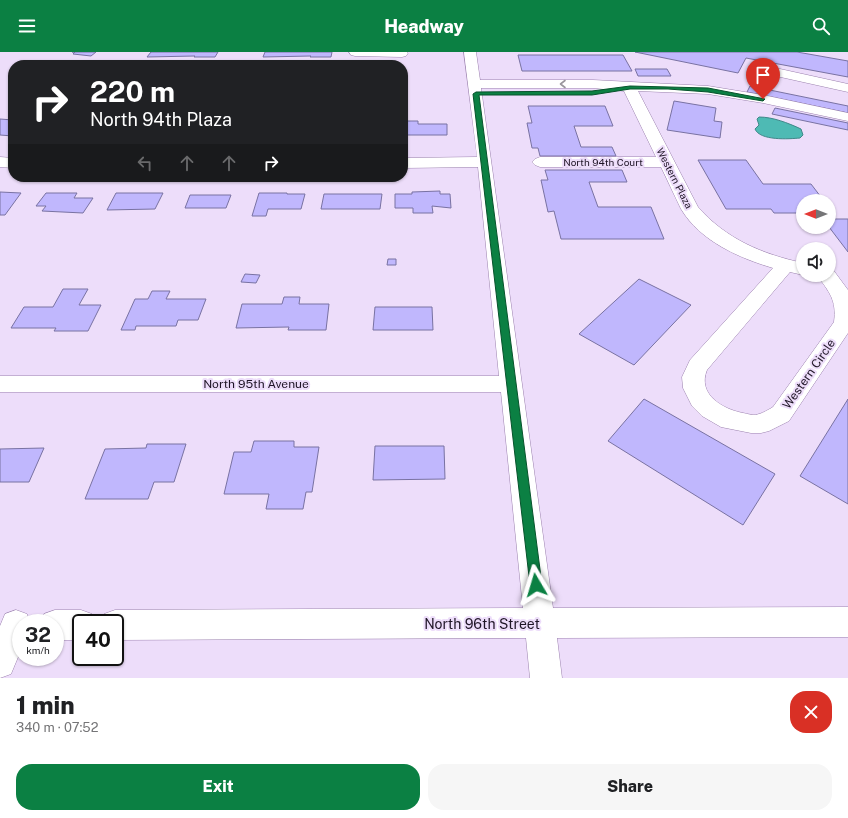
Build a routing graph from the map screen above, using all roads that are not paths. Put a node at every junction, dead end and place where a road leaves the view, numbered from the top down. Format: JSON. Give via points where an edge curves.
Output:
{"nodes":[{"id":1,"x":355,"y":52,"type":"edge"},
{"id":2,"x":470,"y":52,"type":"edge"},
{"id":3,"x":402,"y":53,"type":"dead end"},
{"id":4,"x":780,"y":73,"type":"dead end"},
{"id":5,"x":630,"y":87,"type":"junction"},
{"id":6,"x":848,"y":88,"type":"edge"},
{"id":7,"x":476,"y":89,"type":"junction"},
{"id":8,"x":848,"y":117,"type":"edge"},
{"id":9,"x":485,"y":162,"type":"junction"},
{"id":10,"x":540,"y":162,"type":"dead end"},
{"id":11,"x":667,"y":162,"type":"junction"},
{"id":12,"x":408,"y":163,"type":"edge"},
{"id":13,"x":795,"y":267,"type":"edge"},
{"id":14,"x":836,"y":275,"type":"edge"},
{"id":15,"x":848,"y":276,"type":"edge"},
{"id":16,"x":833,"y":282,"type":"edge"},
{"id":17,"x":0,"y":384,"type":"edge"},
{"id":18,"x":512,"y":384,"type":"junction"},
{"id":19,"x":848,"y":622,"type":"edge"},
{"id":20,"x":540,"y":624,"type":"junction"},
{"id":21,"x":12,"y":625,"type":"edge"},
{"id":22,"x":124,"y":625,"type":"edge"},
{"id":23,"x":0,"y":663,"type":"edge"},
{"id":24,"x":546,"y":678,"type":"edge"}],
"edges":[{"from":1,"to":3,"type":"street"},
{"from":2,"to":7,"type":"street"},
{"from":4,"to":6,"type":"street"},
{"from":5,"to":7,"type":"street","via":[[592,93]]},
{"from":5,"to":8,"type":"street","via":[[686,88],[730,93]]},
{"from":5,"to":11,"type":"street","name":"Western Plaza"},
{"from":7,"to":9,"type":"street"},
{"from":9,"to":12,"type":"street"},
{"from":9,"to":18,"type":"street"},
{"from":10,"to":11,"type":"street","name":"North 94th Court"},
{"from":11,"to":13,"type":"street","name":"Western Plaza","via":[[690,209],[706,228],[737,249],[759,258]]},
{"from":13,"to":16,"type":"street","name":"Western Circle","via":[[698,366],[693,377],[694,388],[700,400],[710,410],[729,420],[761,424],[781,414],[844,323],[847,305]]},
{"from":14,"to":15,"type":"street"},
{"from":17,"to":18,"type":"street","name":"North 95th Avenue"},
{"from":18,"to":20,"type":"street"},
{"from":19,"to":20,"type":"street","name":"North 96th Street"},
{"from":20,"to":22,"type":"street","name":"North 96th Street"},
{"from":20,"to":24,"type":"street"},
{"from":21,"to":23,"type":"street"}]}
